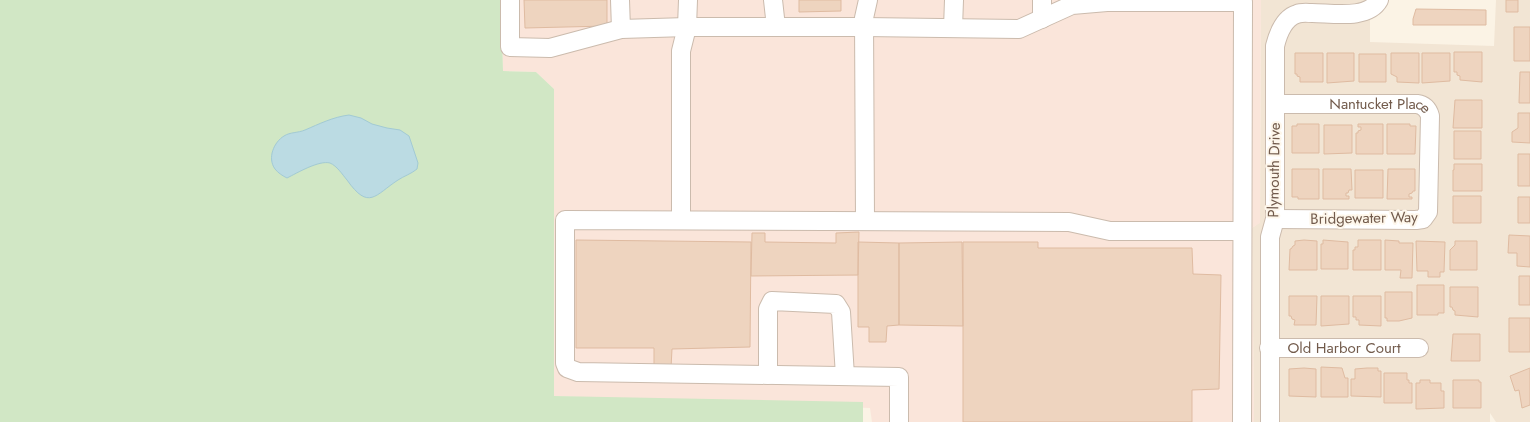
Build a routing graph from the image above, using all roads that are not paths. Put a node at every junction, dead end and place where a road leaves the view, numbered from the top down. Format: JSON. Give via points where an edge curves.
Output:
{"nodes":[{"id":1,"x":510,"y":0,"type":"edge"},
{"id":2,"x":620,"y":0,"type":"edge"},
{"id":3,"x":688,"y":0,"type":"edge"},
{"id":4,"x":773,"y":0,"type":"edge"},
{"id":5,"x":857,"y":0,"type":"edge"},
{"id":6,"x":868,"y":0,"type":"edge"},
{"id":7,"x":954,"y":0,"type":"edge"},
{"id":8,"x":1042,"y":0,"type":"edge"},
{"id":9,"x":1379,"y":0,"type":"edge"},
{"id":10,"x":1163,"y":1,"type":"edge"},
{"id":11,"x":1196,"y":1,"type":"edge"},
{"id":12,"x":1080,"y":2,"type":"edge"},
{"id":13,"x":1042,"y":19,"type":"junction"},
{"id":14,"x":864,"y":22,"type":"junction"},
{"id":15,"x":687,"y":27,"type":"junction"},
{"id":16,"x":776,"y":27,"type":"junction"},
{"id":17,"x":953,"y":28,"type":"junction"},
{"id":18,"x":621,"y":29,"type":"junction"},
{"id":19,"x":1275,"y":104,"type":"junction"},
{"id":20,"x":1429,"y":166,"type":"joint"},
{"id":21,"x":1275,"y":219,"type":"junction"},
{"id":22,"x":681,"y":220,"type":"junction"},
{"id":23,"x":865,"y":221,"type":"junction"},
{"id":24,"x":1242,"y":231,"type":"junction"},
{"id":25,"x":1269,"y":348,"type":"junction"},
{"id":26,"x":1419,"y":348,"type":"dead end"},
{"id":27,"x":768,"y":375,"type":"junction"},
{"id":28,"x":845,"y":376,"type":"junction"},
{"id":29,"x":899,"y":422,"type":"edge"},
{"id":30,"x":1242,"y":422,"type":"edge"},
{"id":31,"x":1270,"y":422,"type":"edge"}],
"edges":[{"from":1,"to":18,"type":"street","via":[[510,47],[550,48]]},
{"from":2,"to":18,"type":"street"},
{"from":3,"to":15,"type":"street"},
{"from":4,"to":16,"type":"street"},
{"from":5,"to":14,"type":"street"},
{"from":6,"to":14,"type":"street"},
{"from":7,"to":17,"type":"street"},
{"from":8,"to":13,"type":"street"},
{"from":9,"to":19,"type":"street","name":"Plymouth Drive","via":[[1368,11],[1302,13],[1287,20],[1275,46]]},
{"from":10,"to":11,"type":"street"},
{"from":10,"to":12,"type":"street"},
{"from":11,"to":24,"type":"street","via":[[1243,2]]},
{"from":12,"to":13,"type":"street"},
{"from":13,"to":17,"type":"street","via":[[1019,29]]},
{"from":14,"to":16,"type":"street"},
{"from":14,"to":17,"type":"street"},
{"from":14,"to":23,"type":"street"},
{"from":15,"to":16,"type":"street"},
{"from":15,"to":18,"type":"street"},
{"from":15,"to":22,"type":"street","via":[[681,51]]},
{"from":19,"to":20,"type":"street","name":"Nantucket Place","via":[[1423,105],[1430,116]]},
{"from":19,"to":21,"type":"street","name":"Plymouth Drive"},
{"from":20,"to":21,"type":"street","name":"Bridgewater Way","via":[[1428,212],[1423,219]]},
{"from":21,"to":25,"type":"street","name":"Plymouth Drive","via":[[1270,237]]},
{"from":22,"to":23,"type":"street"},
{"from":22,"to":27,"type":"street","via":[[566,220],[567,368],[578,372]]},
{"from":23,"to":24,"type":"street","via":[[1069,222],[1110,231]]},
{"from":24,"to":30,"type":"street"},
{"from":25,"to":26,"type":"street","name":"Old Harbor Court"},
{"from":25,"to":31,"type":"street","name":"Plymouth Drive"},
{"from":27,"to":28,"type":"street"},
{"from":27,"to":28,"type":"street","via":[[768,309],[772,301],[836,304],[841,312]]},
{"from":28,"to":29,"type":"street","via":[[899,377]]}]}
